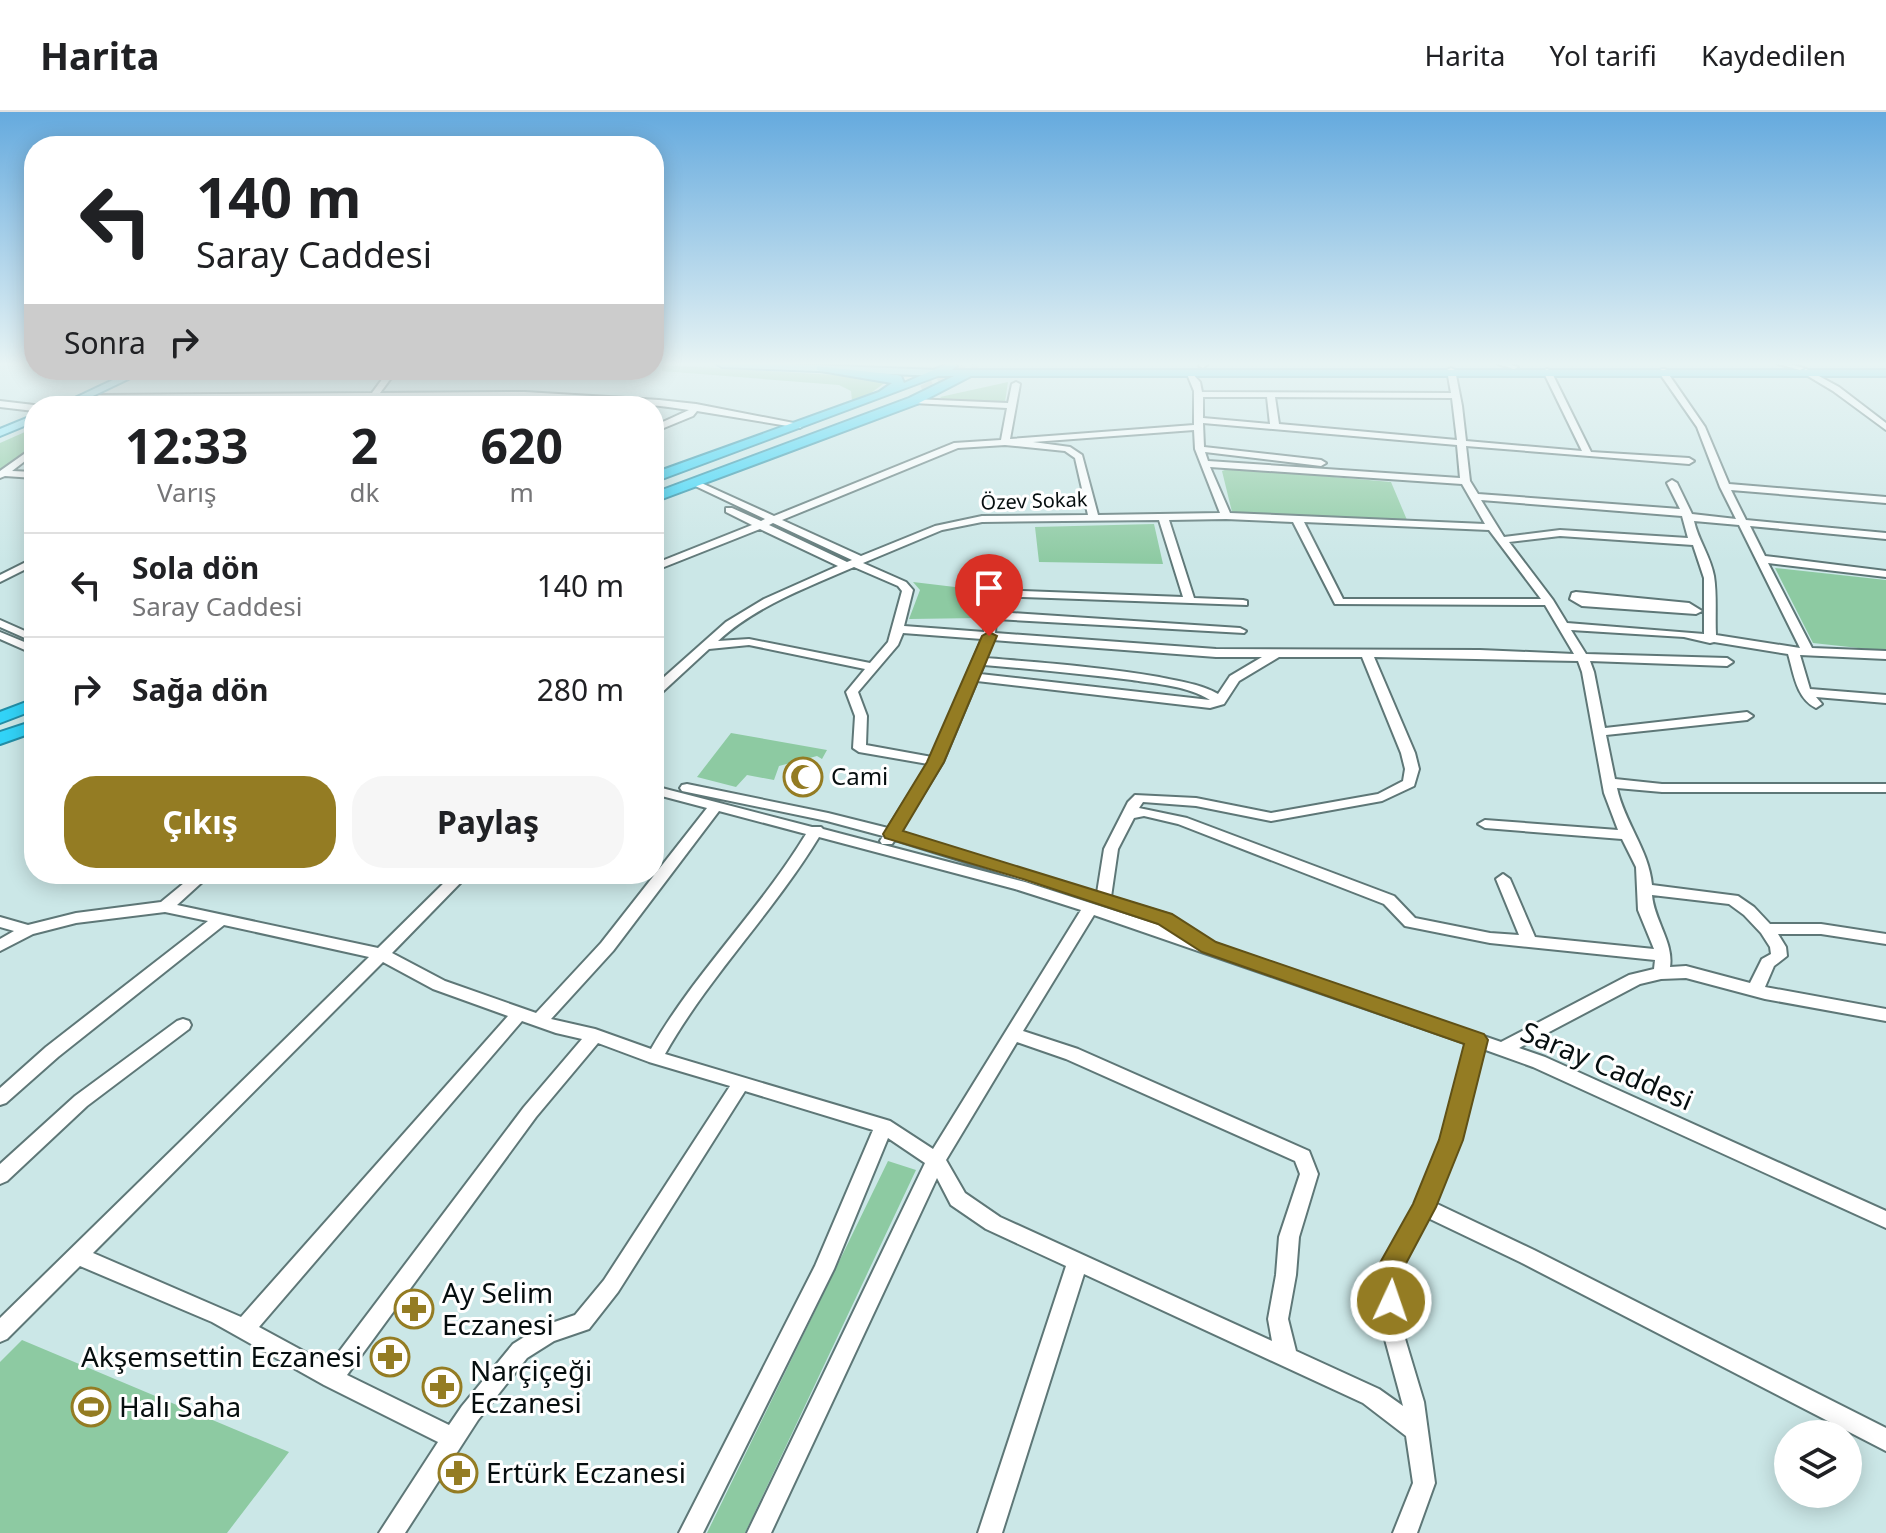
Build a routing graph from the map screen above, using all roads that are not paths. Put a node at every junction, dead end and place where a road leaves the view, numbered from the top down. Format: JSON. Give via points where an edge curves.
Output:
{"nodes":[{"id":1,"x":20,"y":430,"type":"edge"},
{"id":2,"x":786,"y":430,"type":"edge"},
{"id":3,"x":803,"y":430,"type":"edge"},
{"id":4,"x":815,"y":430,"type":"edge"},
{"id":5,"x":822,"y":430,"type":"edge"},
{"id":6,"x":1007,"y":430,"type":"edge"},
{"id":7,"x":1131,"y":430,"type":"edge"},
{"id":8,"x":1199,"y":430,"type":"edge"},
{"id":9,"x":1314,"y":430,"type":"edge"},
{"id":10,"x":1460,"y":430,"type":"edge"},
{"id":11,"x":1576,"y":430,"type":"edge"},
{"id":12,"x":1702,"y":430,"type":"edge"},
{"id":13,"x":0,"y":439,"type":"edge"},
{"id":14,"x":1005,"y":442,"type":"junction"},
{"id":15,"x":1461,"y":443,"type":"junction"},
{"id":16,"x":1199,"y":449,"type":"junction"},
{"id":17,"x":1588,"y":454,"type":"junction"},
{"id":18,"x":24,"y":457,"type":"edge"},
{"id":19,"x":1689,"y":461,"type":"dead end"},
{"id":20,"x":1321,"y":463,"type":"dead end"},
{"id":21,"x":1205,"y":464,"type":"junction"},
{"id":22,"x":1,"y":474,"type":"edge"},
{"id":23,"x":24,"y":475,"type":"edge"},
{"id":24,"x":664,"y":477,"type":"edge"},
{"id":25,"x":664,"y":478,"type":"edge"},
{"id":26,"x":1465,"y":481,"type":"junction"},
{"id":27,"x":1672,"y":483,"type":"dead end"},
{"id":28,"x":688,"y":485,"type":"junction"},
{"id":29,"x":664,"y":487,"type":"edge"},
{"id":30,"x":1725,"y":487,"type":"junction"},
{"id":31,"x":664,"y":494,"type":"edge"},
{"id":32,"x":1475,"y":497,"type":"junction"},
{"id":33,"x":1886,"y":500,"type":"edge"},
{"id":34,"x":1688,"y":515,"type":"junction"},
{"id":35,"x":1093,"y":516,"type":"junction"},
{"id":36,"x":1163,"y":516,"type":"junction"},
{"id":37,"x":1226,"y":516,"type":"junction"},
{"id":38,"x":1297,"y":519,"type":"junction"},
{"id":39,"x":775,"y":520,"type":"junction"},
{"id":40,"x":1745,"y":523,"type":"junction"},
{"id":41,"x":762,"y":526,"type":"junction"},
{"id":42,"x":1492,"y":527,"type":"junction"},
{"id":43,"x":1886,"y":536,"type":"edge"},
{"id":44,"x":1501,"y":540,"type":"junction"},
{"id":45,"x":1696,"y":542,"type":"junction"},
{"id":46,"x":1762,"y":559,"type":"junction"},
{"id":47,"x":854,"y":563,"type":"junction"},
{"id":48,"x":664,"y":564,"type":"edge"},
{"id":49,"x":24,"y":566,"type":"edge"},
{"id":50,"x":1886,"y":574,"type":"edge"},
{"id":51,"x":0,"y":579,"type":"edge"},
{"id":52,"x":1547,"y":600,"type":"junction"},
{"id":53,"x":1190,"y":601,"type":"junction"},
{"id":54,"x":1243,"y":603,"type":"dead end"},
{"id":55,"x":1711,"y":613,"type":"junction"},
{"id":56,"x":992,"y":615,"type":"junction"},
{"id":57,"x":0,"y":623,"type":"edge"},
{"id":58,"x":1564,"y":626,"type":"junction"},
{"id":59,"x":898,"y":629,"type":"junction"},
{"id":60,"x":1215,"y":629,"type":"junction"},
{"id":61,"x":1240,"y":631,"type":"dead end"},
{"id":62,"x":24,"y":634,"type":"edge"},
{"id":63,"x":0,"y":635,"type":"edge"},
{"id":64,"x":989,"y":636,"type":"junction"},
{"id":65,"x":1710,"y":640,"type":"junction"},
{"id":66,"x":24,"y":646,"type":"edge"},
{"id":67,"x":705,"y":646,"type":"junction"},
{"id":68,"x":1793,"y":651,"type":"junction"},
{"id":69,"x":1808,"y":652,"type":"junction"},
{"id":70,"x":1231,"y":653,"type":"junction"},
{"id":71,"x":1276,"y":653,"type":"junction"},
{"id":72,"x":1367,"y":654,"type":"junction"},
{"id":73,"x":1886,"y":655,"type":"edge"},
{"id":74,"x":1582,"y":657,"type":"junction"},
{"id":75,"x":979,"y":661,"type":"junction"},
{"id":76,"x":1727,"y":662,"type":"dead end"},
{"id":77,"x":872,"y":667,"type":"junction"},
{"id":78,"x":973,"y":677,"type":"junction"},
{"id":79,"x":664,"y":682,"type":"edge"},
{"id":80,"x":1805,"y":692,"type":"junction"},
{"id":81,"x":1886,"y":699,"type":"edge"},
{"id":82,"x":1220,"y":701,"type":"junction"},
{"id":83,"x":1816,"y":704,"type":"dead end"},
{"id":84,"x":24,"y":707,"type":"edge"},
{"id":85,"x":5,"y":716,"type":"edge"},
{"id":86,"x":1747,"y":716,"type":"dead end"},
{"id":87,"x":24,"y":730,"type":"edge"},
{"id":88,"x":1600,"y":732,"type":"junction"},
{"id":89,"x":0,"y":738,"type":"edge"},
{"id":90,"x":936,"y":762,"type":"junction"},
{"id":91,"x":664,"y":783,"type":"edge"},
{"id":92,"x":1610,"y":783,"type":"junction"},
{"id":93,"x":1886,"y":788,"type":"edge"},
{"id":94,"x":664,"y":792,"type":"edge"},
{"id":95,"x":717,"y":805,"type":"junction"},
{"id":96,"x":1129,"y":814,"type":"junction"},
{"id":97,"x":1485,"y":824,"type":"dead end"},
{"id":98,"x":816,"y":830,"type":"junction"},
{"id":99,"x":892,"y":834,"type":"junction"},
{"id":100,"x":1628,"y":835,"type":"junction"},
{"id":101,"x":883,"y":848,"type":"junction"},
{"id":102,"x":664,"y":873,"type":"edge"},
{"id":103,"x":1503,"y":879,"type":"dead end"},
{"id":104,"x":192,"y":884,"type":"edge"},
{"id":105,"x":452,"y":884,"type":"edge"},
{"id":106,"x":656,"y":884,"type":"edge"},
{"id":107,"x":1646,"y":889,"type":"junction"},
{"id":108,"x":1096,"y":903,"type":"junction"},
{"id":109,"x":165,"y":907,"type":"junction"},
{"id":110,"x":221,"y":919,"type":"junction"},
{"id":111,"x":0,"y":922,"type":"edge"},
{"id":112,"x":1766,"y":929,"type":"junction"},
{"id":113,"x":28,"y":930,"type":"junction"},
{"id":114,"x":1886,"y":939,"type":"edge"},
{"id":115,"x":1529,"y":941,"type":"junction"},
{"id":116,"x":0,"y":946,"type":"edge"},
{"id":117,"x":381,"y":954,"type":"junction"},
{"id":118,"x":1664,"y":955,"type":"junction"},
{"id":119,"x":1661,"y":973,"type":"junction"},
{"id":120,"x":1755,"y":990,"type":"junction"},
{"id":121,"x":519,"y":1014,"type":"junction"},
{"id":122,"x":1886,"y":1015,"type":"edge"},
{"id":123,"x":539,"y":1021,"type":"junction"},
{"id":124,"x":183,"y":1025,"type":"dead end"},
{"id":125,"x":1013,"y":1034,"type":"junction"},
{"id":126,"x":595,"y":1035,"type":"junction"},
{"id":127,"x":1477,"y":1040,"type":"junction"},
{"id":128,"x":1503,"y":1049,"type":"junction"},
{"id":129,"x":655,"y":1057,"type":"junction"},
{"id":130,"x":742,"y":1082,"type":"junction"},
{"id":131,"x":0,"y":1098,"type":"edge"},
{"id":132,"x":884,"y":1126,"type":"junction"},
{"id":133,"x":936,"y":1160,"type":"junction"},
{"id":134,"x":0,"y":1176,"type":"edge"},
{"id":135,"x":1424,"y":1207,"type":"junction"},
{"id":136,"x":1886,"y":1220,"type":"edge"},
{"id":137,"x":77,"y":1255,"type":"junction"},
{"id":138,"x":1077,"y":1263,"type":"junction"},
{"id":139,"x":243,"y":1330,"type":"junction"},
{"id":140,"x":0,"y":1332,"type":"edge"},
{"id":141,"x":1287,"y":1358,"type":"junction"},
{"id":142,"x":332,"y":1378,"type":"junction"},
{"id":143,"x":1417,"y":1430,"type":"junction"},
{"id":144,"x":454,"y":1439,"type":"junction"},
{"id":145,"x":1886,"y":1440,"type":"edge"},
{"id":146,"x":391,"y":1533,"type":"edge"},
{"id":147,"x":691,"y":1533,"type":"edge"},
{"id":148,"x":759,"y":1533,"type":"edge"},
{"id":149,"x":990,"y":1533,"type":"edge"},
{"id":150,"x":1405,"y":1533,"type":"edge"}],
"edges":[{"from":1,"to":13,"type":"main road"},
{"from":2,"to":24,"type":"highway"},
{"from":3,"to":25,"type":"highway"},
{"from":4,"to":29,"type":"highway"},
{"from":5,"to":28,"type":"highway"},
{"from":6,"to":14,"type":"street"},
{"from":7,"to":14,"type":"street"},
{"from":8,"to":16,"type":"street"},
{"from":9,"to":15,"type":"street"},
{"from":10,"to":15,"type":"street"},
{"from":11,"to":17,"type":"street"},
{"from":12,"to":30,"type":"street"},
{"from":14,"to":35,"type":"street","via":[[1067,449],[1079,457]]},
{"from":14,"to":39,"type":"street","via":[[957,445]]},
{"from":15,"to":17,"type":"street"},
{"from":15,"to":26,"type":"street"},
{"from":16,"to":20,"type":"street"},
{"from":16,"to":21,"type":"street"},
{"from":17,"to":19,"type":"street"},
{"from":18,"to":22,"type":"street"},
{"from":21,"to":26,"type":"street"},
{"from":21,"to":37,"type":"street"},
{"from":22,"to":23,"type":"street"},
{"from":26,"to":32,"type":"street"},
{"from":27,"to":34,"type":"street"},
{"from":28,"to":31,"type":"highway"},
{"from":28,"to":39,"type":"street"},
{"from":28,"to":41,"type":"street"},
{"from":30,"to":33,"type":"street"},
{"from":30,"to":40,"type":"street"},
{"from":32,"to":34,"type":"street"},
{"from":32,"to":42,"type":"street"},
{"from":34,"to":40,"type":"street"},
{"from":34,"to":45,"type":"street"},
{"from":35,"to":36,"type":"street","name":"Özev Sokak"},
{"from":35,"to":47,"type":"street","name":"Özev Sokak","via":[[982,519],[939,528]]},
{"from":36,"to":37,"type":"street","name":"Özev Sokak"},
{"from":36,"to":53,"type":"street"},
{"from":37,"to":38,"type":"street","name":"Özev Sokak"},
{"from":38,"to":42,"type":"street","name":"Özev Sokak"},
{"from":38,"to":52,"type":"street","via":[[1339,602]]},
{"from":39,"to":41,"type":"street"},
{"from":39,"to":47,"type":"street"},
{"from":40,"to":43,"type":"street"},
{"from":40,"to":46,"type":"street"},
{"from":41,"to":47,"type":"street"},
{"from":41,"to":48,"type":"street"},
{"from":42,"to":44,"type":"street"},
{"from":44,"to":45,"type":"street","via":[[1560,533]]},
{"from":44,"to":52,"type":"street"},
{"from":45,"to":55,"type":"street","via":[[1709,578]]},
{"from":46,"to":50,"type":"street"},
{"from":46,"to":69,"type":"street"},
{"from":47,"to":59,"type":"street","via":[[908,590]]},
{"from":47,"to":67,"type":"street","name":"Özev Sokak","via":[[768,601]]},
{"from":49,"to":51,"type":"street"},
{"from":52,"to":55,"type":"street"},
{"from":52,"to":58,"type":"street"},
{"from":53,"to":54,"type":"street"},
{"from":53,"to":56,"type":"street","via":[[993,593]]},
{"from":55,"to":65,"type":"street"},
{"from":56,"to":60,"type":"street"},
{"from":56,"to":64,"type":"street"},
{"from":57,"to":62,"type":"street"},
{"from":58,"to":65,"type":"street"},
{"from":58,"to":74,"type":"street"},
{"from":59,"to":64,"type":"street"},
{"from":59,"to":77,"type":"street","via":[[894,643]]},
{"from":60,"to":61,"type":"street"},
{"from":60,"to":70,"type":"street","via":[[1219,644]]},
{"from":63,"to":66,"type":"street"},
{"from":64,"to":70,"type":"street"},
{"from":64,"to":75,"type":"street"},
{"from":65,"to":68,"type":"street"},
{"from":67,"to":77,"type":"street","via":[[749,642]]},
{"from":67,"to":79,"type":"street","name":"Özev Sokak"},
{"from":68,"to":69,"type":"street"},
{"from":68,"to":80,"type":"street"},
{"from":69,"to":73,"type":"street"},
{"from":70,"to":71,"type":"street"},
{"from":71,"to":72,"type":"street"},
{"from":71,"to":82,"type":"street","via":[[1234,679]]},
{"from":72,"to":74,"type":"street"},
{"from":72,"to":96,"type":"street","via":[[1408,753],[1409,783],[1382,797],[1271,817],[1152,798],[1140,798]]},
{"from":74,"to":76,"type":"street"},
{"from":74,"to":88,"type":"street"},
{"from":75,"to":78,"type":"street"},
{"from":75,"to":82,"type":"street","via":[[1172,682],[1210,692]]},
{"from":77,"to":90,"type":"street","via":[[851,696],[861,716],[859,748]]},
{"from":78,"to":82,"type":"street","via":[[1197,704]]},
{"from":78,"to":90,"type":"street"},
{"from":80,"to":81,"type":"street"},
{"from":80,"to":83,"type":"street"},
{"from":84,"to":85,"type":"highway"},
{"from":86,"to":88,"type":"street"},
{"from":87,"to":89,"type":"highway"},
{"from":88,"to":92,"type":"street"},
{"from":90,"to":99,"type":"street"},
{"from":91,"to":99,"type":"street","name":"Saray Caddesi"},
{"from":92,"to":93,"type":"street","via":[[1662,788]]},
{"from":92,"to":100,"type":"street"},
{"from":94,"to":95,"type":"street","name":"Saray Caddesi"},
{"from":95,"to":98,"type":"street","name":"Saray Caddesi"},
{"from":95,"to":102,"type":"street"},
{"from":96,"to":108,"type":"street","via":[[1111,849]]},
{"from":96,"to":115,"type":"street","via":[[1182,821],[1389,900],[1410,922]]},
{"from":97,"to":100,"type":"street"},
{"from":98,"to":101,"type":"street","name":"Saray Caddesi"},
{"from":98,"to":129,"type":"street","via":[[669,1029]]},
{"from":99,"to":101,"type":"street"},
{"from":99,"to":108,"type":"street","name":"Saray Caddesi"},
{"from":100,"to":107,"type":"street","via":[[1643,867]]},
{"from":101,"to":108,"type":"street","name":"Saray Caddesi"},
{"from":103,"to":115,"type":"street"},
{"from":104,"to":109,"type":"street"},
{"from":105,"to":117,"type":"street"},
{"from":106,"to":123,"type":"street"},
{"from":107,"to":112,"type":"street","via":[[1733,900]]},
{"from":107,"to":118,"type":"street","via":[[1646,910]]},
{"from":108,"to":125,"type":"street"},
{"from":108,"to":127,"type":"street","name":"Saray Caddesi"},
{"from":109,"to":110,"type":"street"},
{"from":109,"to":113,"type":"street"},
{"from":110,"to":117,"type":"street"},
{"from":110,"to":131,"type":"street"},
{"from":111,"to":113,"type":"street"},
{"from":112,"to":114,"type":"street","via":[[1821,929]]},
{"from":112,"to":120,"type":"street","via":[[1779,956],[1768,963]]},
{"from":113,"to":116,"type":"street"},
{"from":115,"to":118,"type":"street"},
{"from":117,"to":121,"type":"street","via":[[439,985]]},
{"from":117,"to":137,"type":"street"},
{"from":118,"to":119,"type":"street"},
{"from":119,"to":120,"type":"street","via":[[1686,972]]},
{"from":119,"to":128,"type":"street","via":[[1635,979]]},
{"from":120,"to":122,"type":"street"},
{"from":121,"to":123,"type":"street"},
{"from":121,"to":139,"type":"street"},
{"from":123,"to":126,"type":"street"},
{"from":124,"to":134,"type":"street","via":[[81,1101]]},
{"from":125,"to":133,"type":"street"},
{"from":125,"to":141,"type":"street","via":[[1072,1054],[1302,1156],[1309,1174],[1289,1237],[1278,1319]]},
{"from":126,"to":129,"type":"street"},
{"from":126,"to":142,"type":"street","via":[[530,1112]]},
{"from":127,"to":128,"type":"street","name":"Saray Caddesi"},
{"from":127,"to":135,"type":"street","via":[[1451,1140]]},
{"from":128,"to":136,"type":"street","name":"Saray Caddesi"},
{"from":129,"to":130,"type":"street"},
{"from":130,"to":132,"type":"street"},
{"from":130,"to":144,"type":"street","via":[[611,1286],[582,1322],[520,1351]]},
{"from":132,"to":133,"type":"street"},
{"from":132,"to":147,"type":"street","via":[[824,1269]]},
{"from":133,"to":138,"type":"street","via":[[958,1199],[993,1223]]},
{"from":133,"to":148,"type":"street"},
{"from":135,"to":143,"type":"street","via":[[1389,1270],[1393,1332]]},
{"from":135,"to":145,"type":"street"},
{"from":137,"to":139,"type":"street"},
{"from":137,"to":140,"type":"street"},
{"from":138,"to":141,"type":"street"},
{"from":138,"to":149,"type":"street"},
{"from":139,"to":142,"type":"street"},
{"from":141,"to":143,"type":"street","via":[[1371,1396]]},
{"from":142,"to":144,"type":"street"},
{"from":143,"to":150,"type":"street","via":[[1424,1483]]},
{"from":144,"to":146,"type":"street"}]}
